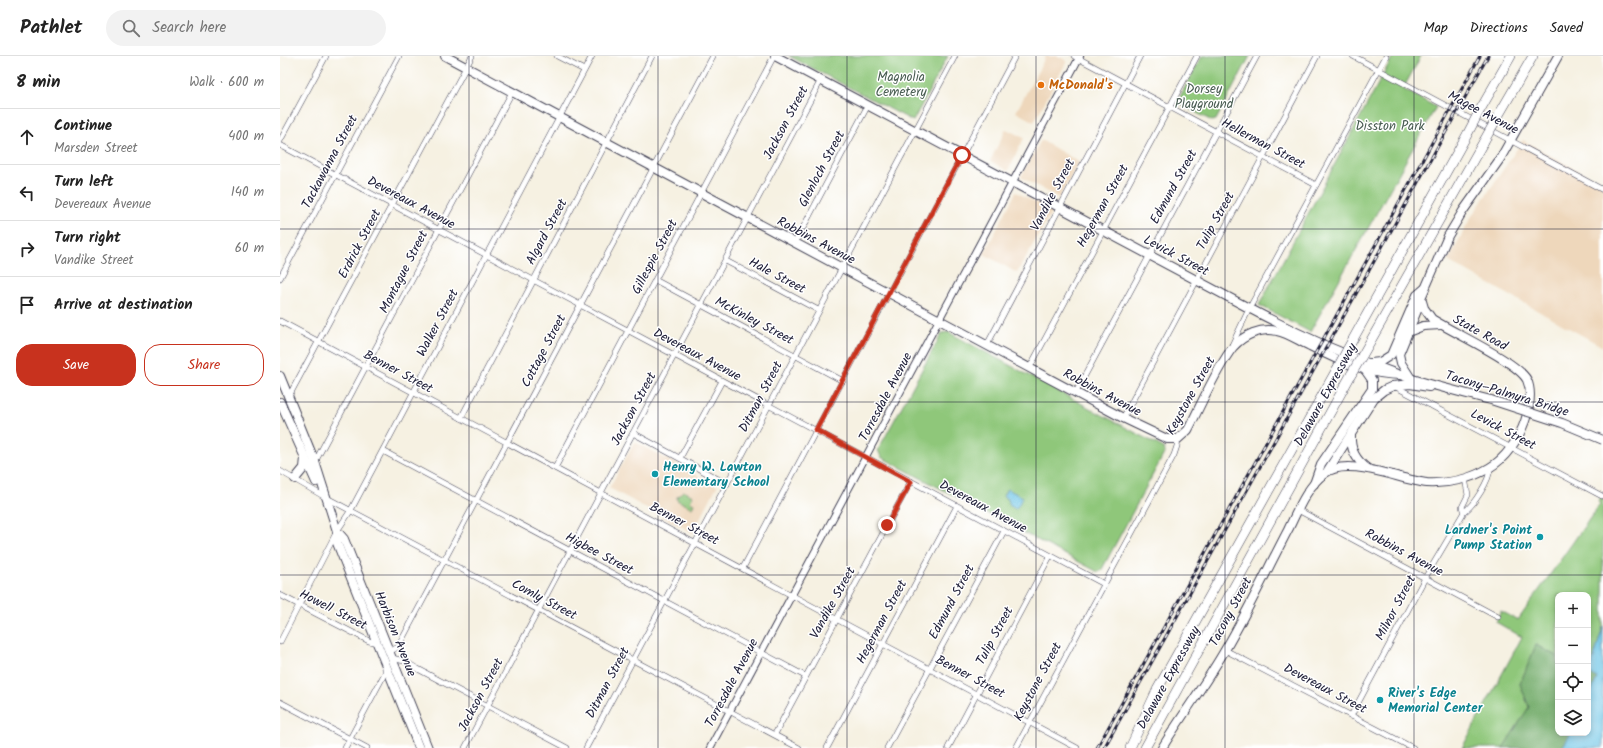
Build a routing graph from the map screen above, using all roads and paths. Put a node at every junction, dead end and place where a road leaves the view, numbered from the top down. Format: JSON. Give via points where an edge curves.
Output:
{"nodes":[{"id":1,"x":326,"y":56,"type":"edge"},
{"id":2,"x":399,"y":56,"type":"edge"},
{"id":3,"x":445,"y":56,"type":"edge"},
{"id":4,"x":472,"y":56,"type":"edge"},
{"id":5,"x":557,"y":56,"type":"edge"},
{"id":6,"x":592,"y":56,"type":"edge"},
{"id":7,"x":652,"y":56,"type":"edge"},
{"id":8,"x":713,"y":56,"type":"edge"},
{"id":9,"x":775,"y":56,"type":"edge"},
{"id":10,"x":955,"y":56,"type":"edge"},
{"id":11,"x":1015,"y":56,"type":"edge"},
{"id":12,"x":1140,"y":56,"type":"edge"},
{"id":13,"x":1197,"y":56,"type":"edge"},
{"id":14,"x":1257,"y":56,"type":"edge"},
{"id":15,"x":1317,"y":56,"type":"edge"},
{"id":16,"x":1353,"y":56,"type":"edge"},
{"id":17,"x":1386,"y":56,"type":"edge"},
{"id":18,"x":1508,"y":56,"type":"edge"},
{"id":19,"x":1511,"y":56,"type":"edge"},
{"id":20,"x":1533,"y":56,"type":"edge"},
{"id":21,"x":1558,"y":56,"type":"edge"},
{"id":22,"x":1077,"y":57,"type":"edge"},
{"id":23,"x":466,"y":67,"type":"junction"},
{"id":24,"x":584,"y":70,"type":"junction"},
{"id":25,"x":1378,"y":70,"type":"junction"},
{"id":26,"x":821,"y":80,"type":"junction"},
{"id":27,"x":1126,"y":84,"type":"junction"},
{"id":28,"x":512,"y":92,"type":"junction"},
{"id":29,"x":868,"y":105,"type":"junction"},
{"id":30,"x":1170,"y":106,"type":"junction"},
{"id":31,"x":1480,"y":110,"type":"junction"},
{"id":32,"x":559,"y":117,"type":"junction"},
{"id":33,"x":915,"y":130,"type":"junction"},
{"id":34,"x":1216,"y":132,"type":"junction"},
{"id":35,"x":1511,"y":140,"type":"junction"},
{"id":36,"x":280,"y":141,"type":"edge"},
{"id":37,"x":606,"y":142,"type":"junction"},
{"id":38,"x":280,"y":145,"type":"edge"},
{"id":39,"x":962,"y":155,"type":"junction"},
{"id":40,"x":1264,"y":157,"type":"junction"},
{"id":41,"x":654,"y":168,"type":"junction"},
{"id":42,"x":336,"y":175,"type":"junction"},
{"id":43,"x":1012,"y":182,"type":"junction"},
{"id":44,"x":1316,"y":185,"type":"junction"},
{"id":45,"x":1603,"y":190,"type":"edge"},
{"id":46,"x":701,"y":192,"type":"junction"},
{"id":47,"x":393,"y":205,"type":"junction"},
{"id":48,"x":1059,"y":207,"type":"junction"},
{"id":49,"x":748,"y":218,"type":"junction"},
{"id":50,"x":438,"y":230,"type":"junction"},
{"id":51,"x":1102,"y":230,"type":"junction"},
{"id":52,"x":795,"y":243,"type":"junction"},
{"id":53,"x":487,"y":255,"type":"junction"},
{"id":54,"x":1149,"y":255,"type":"junction"},
{"id":55,"x":726,"y":260,"type":"junction"},
{"id":56,"x":841,"y":268,"type":"junction"},
{"id":57,"x":280,"y":278,"type":"edge"},
{"id":58,"x":534,"y":280,"type":"junction"},
{"id":59,"x":655,"y":280,"type":"junction"},
{"id":60,"x":1197,"y":280,"type":"junction"},
{"id":61,"x":1424,"y":289,"type":"junction"},
{"id":62,"x":889,"y":293,"type":"junction"},
{"id":63,"x":1421,"y":301,"type":"junction"},
{"id":64,"x":702,"y":305,"type":"junction"},
{"id":65,"x":581,"y":306,"type":"junction"},
{"id":66,"x":1249,"y":308,"type":"junction"},
{"id":67,"x":818,"y":310,"type":"junction"},
{"id":68,"x":940,"y":320,"type":"junction"},
{"id":69,"x":280,"y":321,"type":"edge"},
{"id":70,"x":1441,"y":325,"type":"junction"},
{"id":71,"x":628,"y":331,"type":"junction"},
{"id":72,"x":1408,"y":332,"type":"junction"},
{"id":73,"x":320,"y":342,"type":"junction"},
{"id":74,"x":987,"y":345,"type":"junction"},
{"id":75,"x":675,"y":355,"type":"junction"},
{"id":76,"x":795,"y":355,"type":"junction"},
{"id":77,"x":1227,"y":355,"type":"junction"},
{"id":78,"x":1030,"y":367,"type":"junction"},
{"id":79,"x":1367,"y":367,"type":"junction"},
{"id":80,"x":366,"y":368,"type":"junction"},
{"id":81,"x":1402,"y":375,"type":"joint"},
{"id":82,"x":280,"y":376,"type":"edge"},
{"id":83,"x":1410,"y":377,"type":"junction"},
{"id":84,"x":722,"y":381,"type":"junction"},
{"id":85,"x":843,"y":381,"type":"junction"},
{"id":86,"x":1393,"y":386,"type":"junction"},
{"id":87,"x":1454,"y":390,"type":"junction"},
{"id":88,"x":1076,"y":392,"type":"junction"},
{"id":89,"x":414,"y":393,"type":"junction"},
{"id":90,"x":288,"y":398,"type":"junction"},
{"id":91,"x":769,"y":406,"type":"junction"},
{"id":92,"x":281,"y":408,"type":"edge"},
{"id":93,"x":461,"y":418,"type":"junction"},
{"id":94,"x":1123,"y":418,"type":"junction"},
{"id":95,"x":816,"y":430,"type":"junction"},
{"id":96,"x":633,"y":433,"type":"junction"},
{"id":97,"x":1351,"y":434,"type":"junction"},
{"id":98,"x":1178,"y":439,"type":"junction"},
{"id":99,"x":1603,"y":440,"type":"edge"},
{"id":100,"x":507,"y":443,"type":"junction"},
{"id":101,"x":1510,"y":448,"type":"junction"},
{"id":102,"x":383,"y":451,"type":"junction"},
{"id":103,"x":305,"y":457,"type":"junction"},
{"id":104,"x":680,"y":458,"type":"junction"},
{"id":105,"x":866,"y":458,"type":"junction"},
{"id":106,"x":314,"y":462,"type":"junction"},
{"id":107,"x":554,"y":468,"type":"junction"},
{"id":108,"x":1490,"y":468,"type":"junction"},
{"id":109,"x":1370,"y":470,"type":"junction"},
{"id":110,"x":280,"y":471,"type":"edge"},
{"id":111,"x":1328,"y":471,"type":"junction"},
{"id":112,"x":1465,"y":478,"type":"junction"},
{"id":113,"x":295,"y":479,"type":"junction"},
{"id":114,"x":911,"y":482,"type":"junction"},
{"id":115,"x":727,"y":484,"type":"junction"},
{"id":116,"x":1314,"y":484,"type":"junction"},
{"id":117,"x":602,"y":492,"type":"junction"},
{"id":118,"x":1602,"y":496,"type":"dead end"},
{"id":119,"x":325,"y":497,"type":"junction"},
{"id":120,"x":476,"y":501,"type":"junction"},
{"id":121,"x":957,"y":506,"type":"junction"},
{"id":122,"x":351,"y":510,"type":"junction"},
{"id":123,"x":1298,"y":510,"type":"junction"},
{"id":124,"x":1464,"y":512,"type":"junction"},
{"id":125,"x":337,"y":531,"type":"junction"},
{"id":126,"x":1004,"y":531,"type":"junction"},
{"id":127,"x":695,"y":543,"type":"junction"},
{"id":128,"x":570,"y":551,"type":"junction"},
{"id":129,"x":1050,"y":556,"type":"junction"},
{"id":130,"x":445,"y":560,"type":"junction"},
{"id":131,"x":743,"y":568,"type":"junction"},
{"id":132,"x":1425,"y":578,"type":"junction"},
{"id":133,"x":1104,"y":584,"type":"junction"},
{"id":134,"x":280,"y":595,"type":"edge"},
{"id":135,"x":792,"y":595,"type":"junction"},
{"id":136,"x":664,"y":601,"type":"junction"},
{"id":137,"x":300,"y":606,"type":"junction"},
{"id":138,"x":539,"y":610,"type":"junction"},
{"id":139,"x":1498,"y":617,"type":"dead end"},
{"id":140,"x":837,"y":618,"type":"junction"},
{"id":141,"x":280,"y":642,"type":"edge"},
{"id":142,"x":377,"y":643,"type":"junction"},
{"id":143,"x":883,"y":643,"type":"junction"},
{"id":144,"x":1225,"y":650,"type":"junction"},
{"id":145,"x":761,"y":652,"type":"junction"},
{"id":146,"x":390,"y":655,"type":"junction"},
{"id":147,"x":633,"y":660,"type":"junction"},
{"id":148,"x":386,"y":665,"type":"junction"},
{"id":149,"x":929,"y":668,"type":"junction"},
{"id":150,"x":805,"y":676,"type":"junction"},
{"id":151,"x":977,"y":693,"type":"junction"},
{"id":152,"x":280,"y":702,"type":"edge"},
{"id":153,"x":488,"y":705,"type":"junction"},
{"id":154,"x":729,"y":711,"type":"junction"},
{"id":155,"x":1351,"y":716,"type":"junction"},
{"id":156,"x":1030,"y":723,"type":"junction"},
{"id":157,"x":775,"y":734,"type":"junction"},
{"id":158,"x":350,"y":739,"type":"junction"},
{"id":159,"x":345,"y":748,"type":"edge"},
{"id":160,"x":367,"y":748,"type":"edge"},
{"id":161,"x":419,"y":748,"type":"edge"},
{"id":162,"x":428,"y":748,"type":"edge"},
{"id":163,"x":465,"y":748,"type":"edge"},
{"id":164,"x":567,"y":748,"type":"edge"},
{"id":165,"x":586,"y":748,"type":"edge"},
{"id":166,"x":710,"y":748,"type":"edge"},
{"id":167,"x":799,"y":748,"type":"edge"},
{"id":168,"x":827,"y":748,"type":"edge"},
{"id":169,"x":887,"y":748,"type":"edge"},
{"id":170,"x":948,"y":748,"type":"edge"},
{"id":171,"x":1016,"y":748,"type":"edge"},
{"id":172,"x":1078,"y":748,"type":"edge"},
{"id":173,"x":1130,"y":748,"type":"edge"},
{"id":174,"x":1144,"y":748,"type":"edge"},
{"id":175,"x":1162,"y":748,"type":"edge"},
{"id":176,"x":1413,"y":748,"type":"edge"}],
"edges":[{"from":1,"to":36,"type":"street"},
{"from":2,"to":42,"type":"street","name":"Tackawanna Street"},
{"from":3,"to":23,"type":"main road","name":"Robbins Avenue"},
{"from":4,"to":23,"type":"street","name":"Erdrick Street"},
{"from":5,"to":24,"type":"street"},
{"from":6,"to":24,"type":"street","name":"Walker Street"},
{"from":7,"to":37,"type":"street","name":"Algard Street"},
{"from":8,"to":41,"type":"street","name":"Cottage Street"},
{"from":9,"to":26,"type":"main road","name":"Levick Street"},
{"from":9,"to":46,"type":"street","name":"Gillespie Street"},
{"from":10,"to":33,"type":"street","name":"Ditman Street"},
{"from":11,"to":39,"type":"street"},
{"from":12,"to":27,"type":"street","name":"Vandike Street"},
{"from":13,"to":30,"type":"street","name":"Hegerman Street"},
{"from":14,"to":34,"type":"street","name":"Edmund Street"},
{"from":15,"to":40,"type":"street","name":"Tulip Street"},
{"from":16,"to":25,"type":"street","name":"Magee Avenue"},
{"from":17,"to":25,"type":"street","name":"Keystone Street"},
{"from":18,"to":31,"type":"highway"},
{"from":19,"to":31,"type":"highway","name":"Delaware Expressway"},
{"from":20,"to":174,"type":"highway","name":"Delaware Expressway","bridge":true,"via":[[1352,373]]},
{"from":21,"to":35,"type":"main road"},
{"from":22,"to":27,"type":"street","name":"Hellerman Street"},
{"from":22,"to":43,"type":"street","name":"Torresdale Avenue"},
{"from":23,"to":28,"type":"main road","name":"Robbins Avenue"},
{"from":23,"to":47,"type":"street","name":"Erdrick Street"},
{"from":24,"to":32,"type":"street","name":"Walker Street"},
{"from":25,"to":35,"type":"street","name":"Magee Avenue"},
{"from":25,"to":44,"type":"street","name":"Keystone Street"},
{"from":26,"to":29,"type":"main road","name":"Levick Street"},
{"from":26,"to":49,"type":"street","name":"Jackson Street"},
{"from":27,"to":30,"type":"street","name":"Hellerman Street"},
{"from":27,"to":48,"type":"street","name":"Vandike Street"},
{"from":28,"to":32,"type":"main road","name":"Robbins Avenue"},
{"from":28,"to":50,"type":"street","name":"Montague Street"},
{"from":29,"to":33,"type":"main road","name":"Levick Street"},
{"from":29,"to":52,"type":"street","name":"Glenloch Street"},
{"from":30,"to":34,"type":"street","name":"Hellerman Street"},
{"from":30,"to":51,"type":"street","name":"Hegerman Street"},
{"from":31,"to":173,"type":"highway","name":"Delaware Expressway","bridge":true,"via":[[1157,690]]},
{"from":32,"to":37,"type":"main road","name":"Robbins Avenue"},
{"from":32,"to":53,"type":"street","name":"Walker Street"},
{"from":33,"to":39,"type":"main road","name":"Levick Street"},
{"from":33,"to":56,"type":"street","name":"Ditman Street"},
{"from":34,"to":40,"type":"street","name":"Hellerman Street"},
{"from":34,"to":54,"type":"street","name":"Edmund Street"},
{"from":35,"to":45,"type":"street","name":"Magee Avenue"},
{"from":35,"to":61,"type":"main road","via":[[1448,236]]},
{"from":37,"to":41,"type":"main road","name":"Robbins Avenue"},
{"from":37,"to":58,"type":"street","name":"Algard Street"},
{"from":38,"to":42,"type":"street","name":"Devereaux Avenue"},
{"from":39,"to":43,"type":"main road","name":"Levick Street"},
{"from":39,"to":62,"type":"street"},
{"from":40,"to":44,"type":"street","name":"Hellerman Street"},
{"from":40,"to":60,"type":"street","name":"Tulip Street"},
{"from":41,"to":46,"type":"main road","name":"Robbins Avenue"},
{"from":41,"to":65,"type":"street","name":"Cottage Street"},
{"from":42,"to":47,"type":"street","name":"Devereaux Avenue"},
{"from":42,"to":57,"type":"street","name":"Tackawanna Street"},
{"from":43,"to":48,"type":"main road","name":"Levick Street"},
{"from":43,"to":68,"type":"street","name":"Torresdale Avenue"},
{"from":44,"to":66,"type":"street","name":"Keystone Street"},
{"from":46,"to":49,"type":"main road","name":"Robbins Avenue"},
{"from":46,"to":59,"type":"street","name":"Gillespie Street"},
{"from":47,"to":50,"type":"street","name":"Devereaux Avenue"},
{"from":47,"to":73,"type":"street","name":"Erdrick Street"},
{"from":48,"to":51,"type":"main road","name":"Levick Street"},
{"from":48,"to":74,"type":"street","name":"Vandike Street"},
{"from":49,"to":52,"type":"main road","name":"Robbins Avenue"},
{"from":49,"to":55,"type":"street","name":"Jackson Street"},
{"from":50,"to":53,"type":"street","name":"Devereaux Avenue"},
{"from":50,"to":80,"type":"street","name":"Montague Street"},
{"from":51,"to":54,"type":"main road","name":"Levick Street"},
{"from":51,"to":78,"type":"street","name":"Hegerman Street"},
{"from":52,"to":56,"type":"main road","name":"Robbins Avenue"},
{"from":53,"to":58,"type":"street","name":"Devereaux Avenue"},
{"from":53,"to":89,"type":"street","name":"Walker Street"},
{"from":54,"to":60,"type":"main road","name":"Levick Street"},
{"from":54,"to":88,"type":"street","name":"Edmund Street"},
{"from":55,"to":64,"type":"street","name":"Jackson Street"},
{"from":55,"to":67,"type":"street","name":"Hale Street"},
{"from":56,"to":62,"type":"main road","name":"Robbins Avenue"},
{"from":56,"to":67,"type":"street","name":"Ditman Street"},
{"from":58,"to":65,"type":"street","name":"Devereaux Avenue"},
{"from":58,"to":93,"type":"street","name":"Algard Street"},
{"from":59,"to":64,"type":"street","name":"McKinley Street"},
{"from":59,"to":71,"type":"street","name":"Gillespie Street"},
{"from":60,"to":66,"type":"main road","name":"Levick Street"},
{"from":60,"to":94,"type":"street","name":"Tulip Street"},
{"from":61,"to":63,"type":"main road"},
{"from":61,"to":79,"type":"main road","via":[[1417,295],[1391,355]]},
{"from":62,"to":68,"type":"main road","name":"Robbins Avenue"},
{"from":62,"to":85,"type":"street"},
{"from":63,"to":70,"type":"main road","name":"State Road","via":[[1428,316]]},
{"from":63,"to":72,"type":"main road"},
{"from":64,"to":75,"type":"street","name":"Jackson Street"},
{"from":64,"to":76,"type":"street","name":"McKinley Street"},
{"from":65,"to":71,"type":"street","name":"Devereaux Avenue"},
{"from":65,"to":100,"type":"street","name":"Cottage Street"},
{"from":66,"to":77,"type":"street","name":"Keystone Street"},
{"from":66,"to":79,"type":"main road","name":"Levick Street"},
{"from":67,"to":76,"type":"street","name":"Ditman Street"},
{"from":68,"to":74,"type":"main road","name":"Robbins Avenue"},
{"from":68,"to":105,"type":"street","name":"Torresdale Avenue"},
{"from":69,"to":73,"type":"street","name":"Benner Street"},
{"from":70,"to":72,"type":"main road","via":[[1423,326]]},
{"from":70,"to":101,"type":"main road","name":"State Road","via":[[1514,366],[1526,380],[1530,393],[1528,409],[1524,425]]},
{"from":71,"to":75,"type":"street","name":"Devereaux Avenue"},
{"from":71,"to":107,"type":"street","name":"Gillespie Street"},
{"from":72,"to":83,"type":"main road","via":[[1399,357]]},
{"from":73,"to":80,"type":"street","name":"Benner Street"},
{"from":73,"to":90,"type":"street","name":"Erdrick Street"},
{"from":74,"to":78,"type":"main road","name":"Robbins Avenue"},
{"from":75,"to":84,"type":"street","name":"Devereaux Avenue"},
{"from":75,"to":96,"type":"street","name":"Jackson Street"},
{"from":76,"to":85,"type":"street","name":"McKinley Street"},
{"from":76,"to":91,"type":"street","name":"Ditman Street"},
{"from":77,"to":79,"type":"main road","name":"Levick Street","via":[[1245,337],[1271,330],[1330,356]]},
{"from":77,"to":98,"type":"main road","name":"Keystone Street","via":[[1188,430]]},
{"from":78,"to":88,"type":"main road","name":"Robbins Avenue"},
{"from":79,"to":81,"type":"main road","name":"Levick Street"},
{"from":79,"to":116,"type":"main road","via":[[1372,389],[1321,464]]},
{"from":80,"to":89,"type":"street","name":"Benner Street"},
{"from":80,"to":106,"type":"street","name":"Montague Street"},
{"from":81,"to":83,"type":"main road","name":"Tacony–Palmyra Bridge"},
{"from":82,"to":90,"type":"main road","name":"Harbison Avenue"},
{"from":83,"to":87,"type":"main road","name":"Tacony–Palmyra Bridge"},
{"from":84,"to":91,"type":"street","name":"Devereaux Avenue"},
{"from":84,"to":104,"type":"street"},
{"from":85,"to":95,"type":"street"},
{"from":86,"to":87,"type":"main road","via":[[1410,384]]},
{"from":86,"to":97,"type":"main road","via":[[1377,396]]},
{"from":86,"to":101,"type":"street","name":"Levick Street"},
{"from":87,"to":99,"type":"main road","name":"Tacony–Palmyra Bridge","bridge":true,"via":[[1562,423]]},
{"from":88,"to":94,"type":"main road","name":"Robbins Avenue"},
{"from":89,"to":93,"type":"street","name":"Benner Street"},
{"from":89,"to":102,"type":"street","name":"Walker Street"},
{"from":90,"to":106,"type":"main road","name":"Harbison Avenue"},
{"from":91,"to":95,"type":"street","name":"Devereaux Avenue"},
{"from":91,"to":115,"type":"street","name":"Ditman Street"},
{"from":92,"to":103,"type":"main road","name":"Harbison Avenue"},
{"from":93,"to":100,"type":"street","name":"Benner Street"},
{"from":94,"to":98,"type":"main road","name":"Robbins Avenue","via":[[1163,438]]},
{"from":95,"to":105,"type":"street","name":"Devereaux Avenue"},
{"from":95,"to":131,"type":"street"},
{"from":96,"to":104,"type":"street"},
{"from":96,"to":117,"type":"street","name":"Jackson Street"},
{"from":97,"to":109,"type":"main road","via":[[1354,454],[1362,465]]},
{"from":97,"to":111,"type":"main road"},
{"from":98,"to":133,"type":"street","name":"Keystone Street","via":[[1174,455]]},
{"from":100,"to":107,"type":"street","name":"Benner Street"},
{"from":100,"to":120,"type":"street","name":"Cottage Street"},
{"from":101,"to":108,"type":"main road","name":"State Road"},
{"from":101,"to":118,"type":"street","name":"Levick Street"},
{"from":102,"to":120,"type":"street","name":"Higbee Street"},
{"from":102,"to":122,"type":"street","name":"Walker Street"},
{"from":103,"to":113,"type":"main road","via":[[304,468]]},
{"from":103,"to":119,"type":"main road","name":"Harbison Avenue"},
{"from":104,"to":115,"type":"street"},
{"from":105,"to":114,"type":"street","name":"Devereaux Avenue"},
{"from":105,"to":135,"type":"street","name":"Torresdale Avenue"},
{"from":106,"to":119,"type":"main road","name":"Harbison Avenue"},
{"from":107,"to":117,"type":"street","name":"Benner Street"},
{"from":108,"to":112,"type":"main road","name":"State Road"},
{"from":108,"to":124,"type":"street","name":"Milnor Street","via":[[1490,476]]},
{"from":109,"to":111,"type":"main road","name":"State Road","via":[[1346,467]]},
{"from":109,"to":112,"type":"main road","name":"State Road","via":[[1428,483]]},
{"from":110,"to":113,"type":"street","name":"Comly Street"},
{"from":111,"to":116,"type":"main road"},
{"from":112,"to":124,"type":"street","name":"Milnor Street","via":[[1468,495],[1462,507]]},
{"from":113,"to":119,"type":"street","name":"Comly Street"},
{"from":114,"to":121,"type":"street","name":"Devereaux Avenue"},
{"from":114,"to":140,"type":"street","name":"Vandike Street"},
{"from":115,"to":127,"type":"street","name":"Ditman Street"},
{"from":116,"to":123,"type":"main road","name":"Tacony Street"},
{"from":117,"to":127,"type":"street","name":"Benner Street"},
{"from":117,"to":128,"type":"street","name":"Jackson Street"},
{"from":119,"to":122,"type":"street","name":"Comly Street"},
{"from":119,"to":125,"type":"main road","name":"Harbison Avenue"},
{"from":120,"to":128,"type":"street","name":"Higbee Street"},
{"from":120,"to":130,"type":"street","name":"Cottage Street"},
{"from":121,"to":126,"type":"street","name":"Devereaux Avenue"},
{"from":121,"to":143,"type":"street","name":"Hegerman Street"},
{"from":122,"to":125,"type":"street","name":"Walker Street"},
{"from":122,"to":130,"type":"street","name":"Comly Street"},
{"from":123,"to":132,"type":"street","name":"Robbins Avenue"},
{"from":123,"to":144,"type":"main road","name":"Tacony Street"},
{"from":124,"to":132,"type":"street","name":"Milnor Street"},
{"from":125,"to":137,"type":"street","name":"Walker Street"},
{"from":125,"to":142,"type":"main road","name":"Harbison Avenue","via":[[337,543]]},
{"from":125,"to":146,"type":"main road","name":"Harbison Avenue","via":[[344,539]]},
{"from":126,"to":129,"type":"street","name":"Devereaux Avenue"},
{"from":126,"to":149,"type":"street","name":"Edmund Street"},
{"from":127,"to":131,"type":"street","name":"Benner Street"},
{"from":127,"to":136,"type":"street","name":"Ditman Street"},
{"from":128,"to":136,"type":"street","name":"Higbee Street"},
{"from":128,"to":138,"type":"street","name":"Jackson Street"},
{"from":129,"to":133,"type":"street","name":"Devereaux Avenue"},
{"from":129,"to":151,"type":"street","name":"Tulip Street"},
{"from":130,"to":138,"type":"street","name":"Comly Street"},
{"from":130,"to":146,"type":"street","name":"Cottage Street","via":[[398,647]]},
{"from":131,"to":135,"type":"street","name":"Benner Street"},
{"from":132,"to":139,"type":"street","name":"Robbins Avenue"},
{"from":132,"to":155,"type":"street","name":"Milnor Street"},
{"from":133,"to":156,"type":"street","name":"Keystone Street"},
{"from":134,"to":137,"type":"street","name":"Howell Street"},
{"from":135,"to":140,"type":"street","name":"Benner Street"},
{"from":135,"to":145,"type":"street","name":"Torresdale Avenue"},
{"from":136,"to":145,"type":"street","name":"Higbee Street"},
{"from":136,"to":147,"type":"street","name":"Ditman Street"},
{"from":137,"to":141,"type":"street","name":"Walker Street"},
{"from":137,"to":142,"type":"street","name":"Howell Street"},
{"from":138,"to":147,"type":"street","name":"Comly Street"},
{"from":138,"to":153,"type":"street","name":"Jackson Street"},
{"from":140,"to":143,"type":"street","name":"Benner Street"},
{"from":140,"to":150,"type":"street","name":"Vandike Street"},
{"from":142,"to":148,"type":"main road","name":"Harbison Avenue"},
{"from":143,"to":149,"type":"street","name":"Benner Street"},
{"from":143,"to":168,"type":"street","name":"Hegerman Street"},
{"from":144,"to":155,"type":"street","name":"Devereaux Street"},
{"from":144,"to":175,"type":"main road","name":"Tacony Street"},
{"from":145,"to":150,"type":"street","name":"Higbee Street"},
{"from":145,"to":154,"type":"street","name":"Torresdale Avenue"},
{"from":146,"to":153,"type":"street"},
{"from":146,"to":162,"type":"main road","name":"Harbison Avenue"},
{"from":147,"to":154,"type":"street","name":"Comly Street"},
{"from":147,"to":165,"type":"street","name":"Ditman Street"},
{"from":148,"to":158,"type":"street","via":[[385,673]]},
{"from":148,"to":161,"type":"main road","name":"Harbison Avenue"},
{"from":149,"to":151,"type":"street","name":"Benner Street"},
{"from":149,"to":169,"type":"street","name":"Edmund Street"},
{"from":150,"to":157,"type":"street","name":"Vandike Street"},
{"from":151,"to":156,"type":"street","name":"Benner Street"},
{"from":151,"to":170,"type":"street","name":"Tulip Street"},
{"from":152,"to":158,"type":"street"},
{"from":153,"to":163,"type":"street","name":"Jackson Street"},
{"from":153,"to":164,"type":"street"},
{"from":154,"to":157,"type":"street","name":"Comly Street"},
{"from":154,"to":166,"type":"street","name":"Torresdale Avenue"},
{"from":155,"to":176,"type":"street","name":"Devereaux Street"},
{"from":156,"to":171,"type":"street","name":"Keystone Street"},
{"from":156,"to":172,"type":"street","name":"Benner Street"},
{"from":157,"to":167,"type":"street","name":"Comly Street"},
{"from":158,"to":159,"type":"street"},
{"from":158,"to":160,"type":"street"}]}
